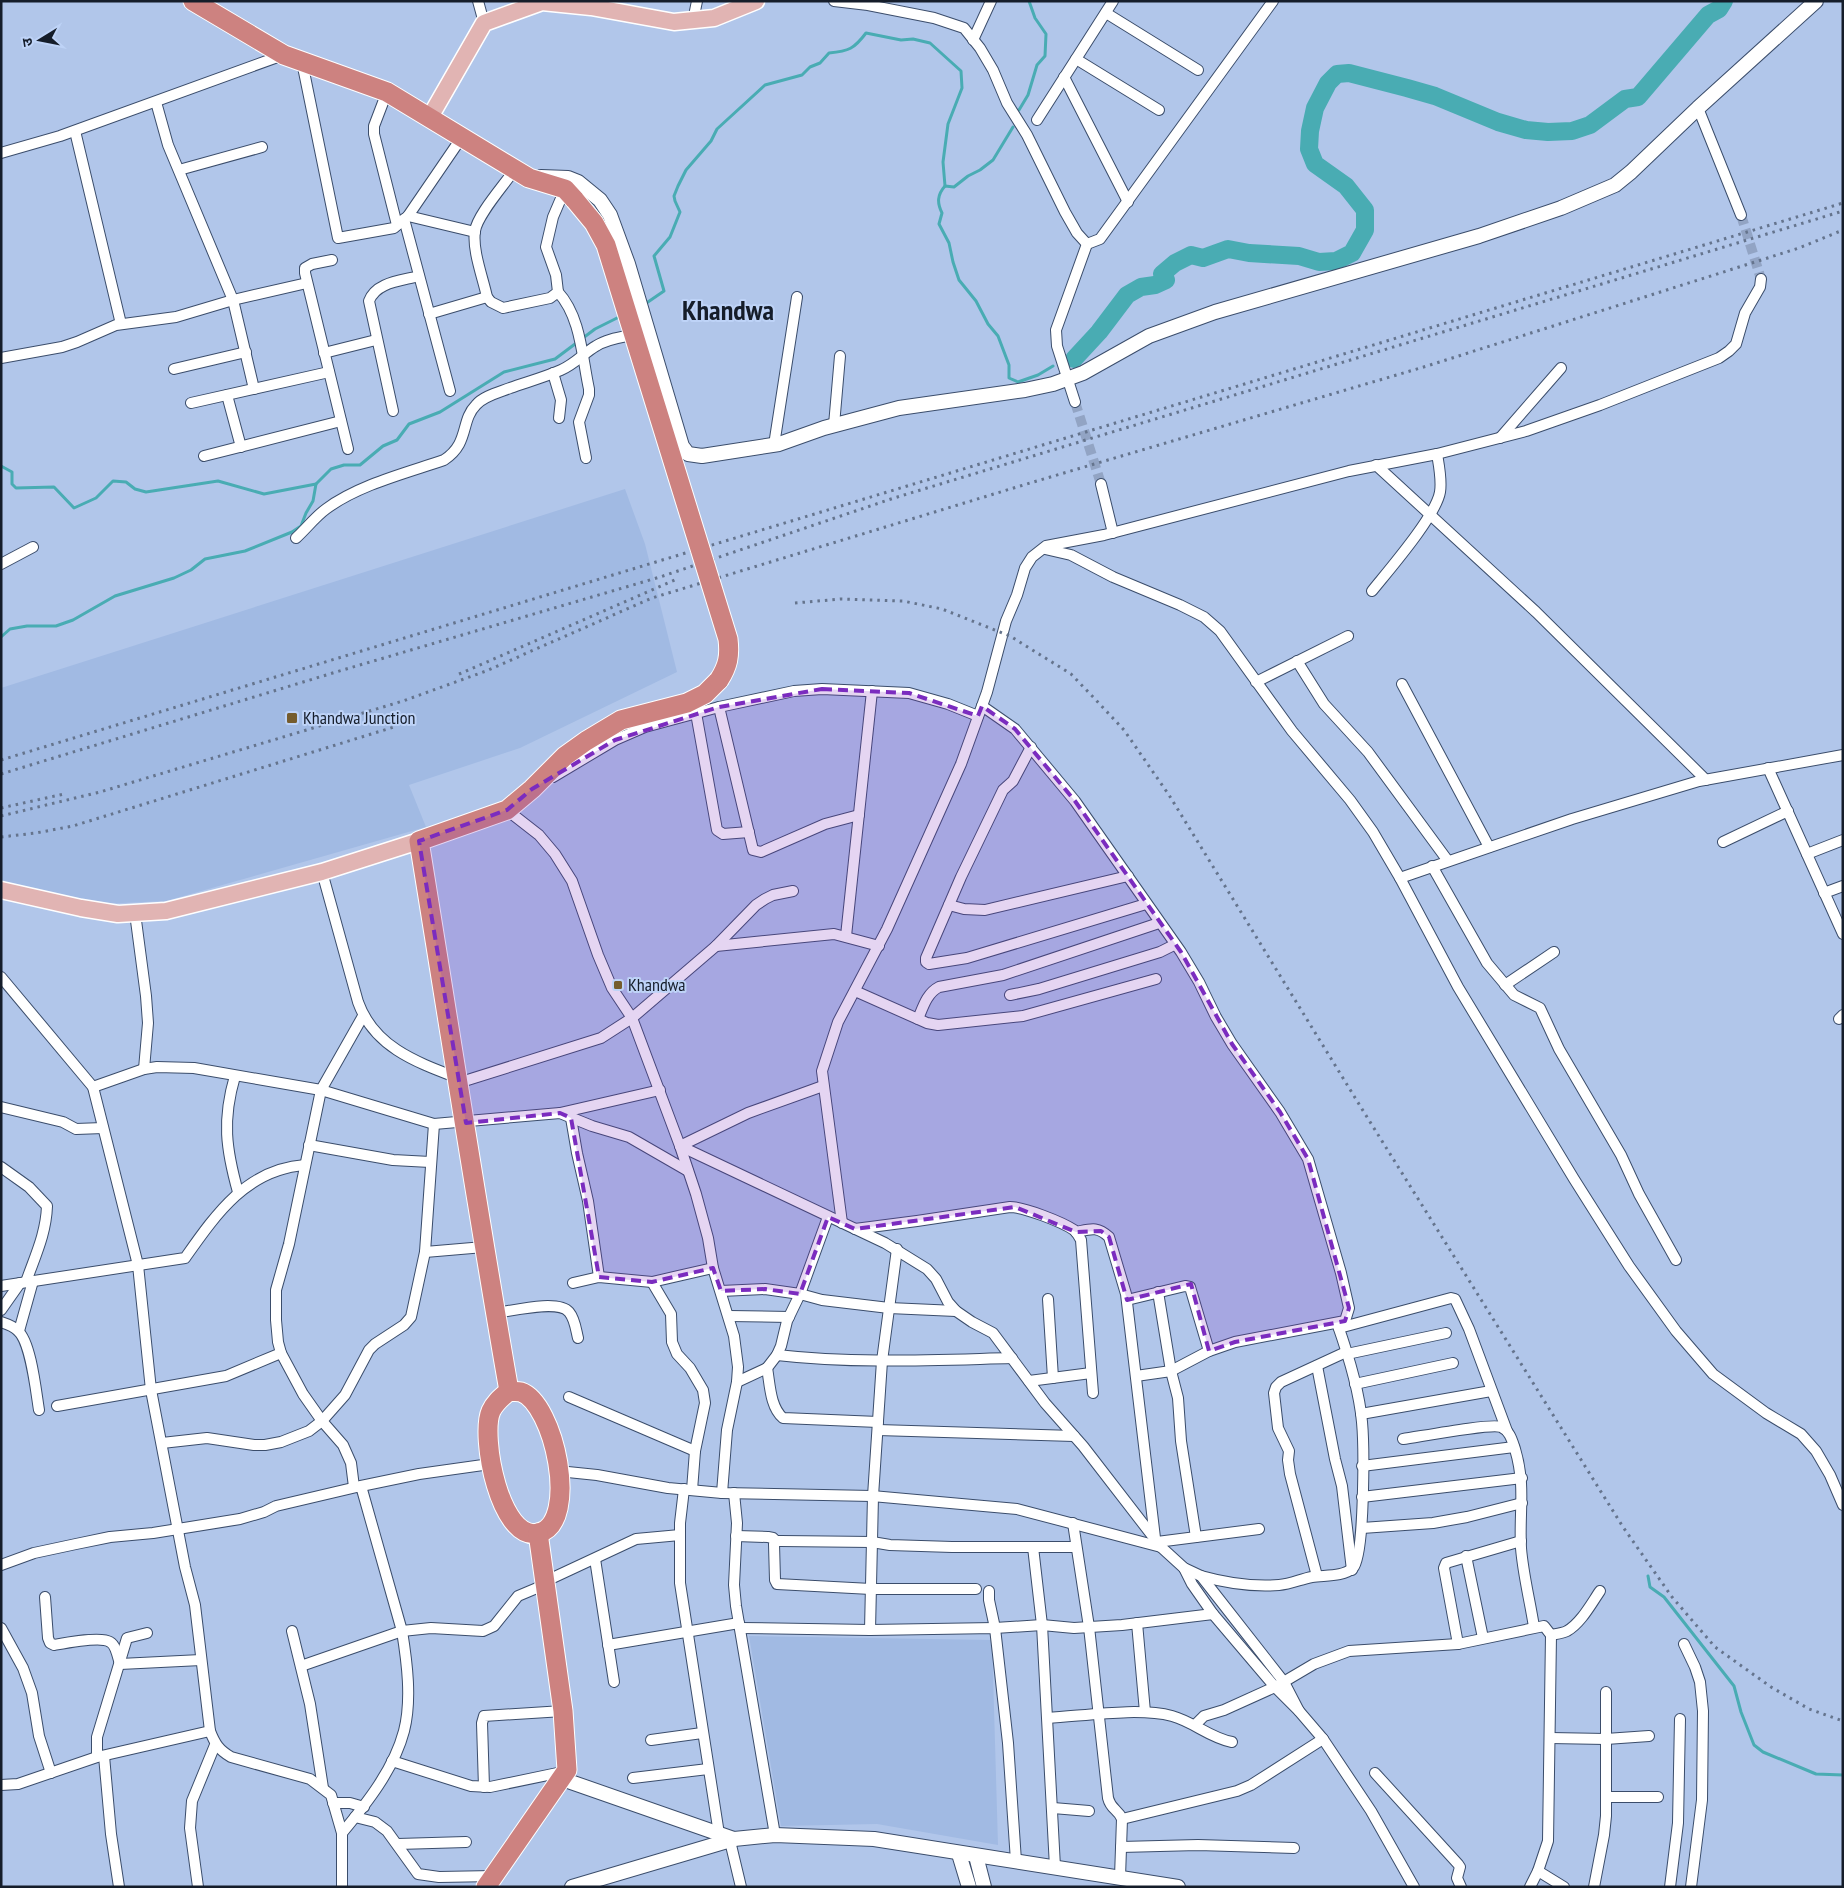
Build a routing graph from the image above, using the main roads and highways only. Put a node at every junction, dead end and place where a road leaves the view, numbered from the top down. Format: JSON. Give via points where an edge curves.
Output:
{"nodes":[{"id":1,"x":193,"y":1,"type":"edge"},
{"id":2,"x":542,"y":1,"type":"edge"},
{"id":3,"x":756,"y":1,"type":"edge"},
{"id":4,"x":592,"y":4,"type":"edge"},
{"id":5,"x":430,"y":117,"type":"junction"},
{"id":6,"x":419,"y":841,"type":"junction"},
{"id":7,"x":1,"y":890,"type":"edge"},
{"id":8,"x":509,"y":1391,"type":"junction"},
{"id":9,"x":538,"y":1533,"type":"junction"},
{"id":10,"x":490,"y":1881,"type":"edge"}],
"edges":[{"from":1,"to":5,"type":"highway","via":[[284,54],[387,92]]},
{"from":2,"to":4,"type":"main road"},
{"from":2,"to":5,"type":"main road","via":[[484,23]]},
{"from":3,"to":4,"type":"main road","via":[[714,18],[674,22]]},
{"from":5,"to":6,"type":"highway","bridge":true,"via":[[522,174],[570,195],[594,223],[606,245],[728,639],[729,659],[726,670],[705,694],[687,703],[621,720],[565,756],[507,810]]},
{"from":6,"to":7,"type":"main road","via":[[322,872],[166,911],[118,914]]},
{"from":6,"to":8,"type":"highway"},
{"from":8,"to":9,"type":"highway","via":[[490,1412],[490,1464],[502,1503],[512,1519],[523,1530]]},
{"from":8,"to":9,"type":"highway","via":[[521,1392],[540,1410],[555,1450],[560,1496],[557,1514],[553,1523]]},
{"from":9,"to":10,"type":"highway","via":[[562,1711],[565,1775]]}]}
